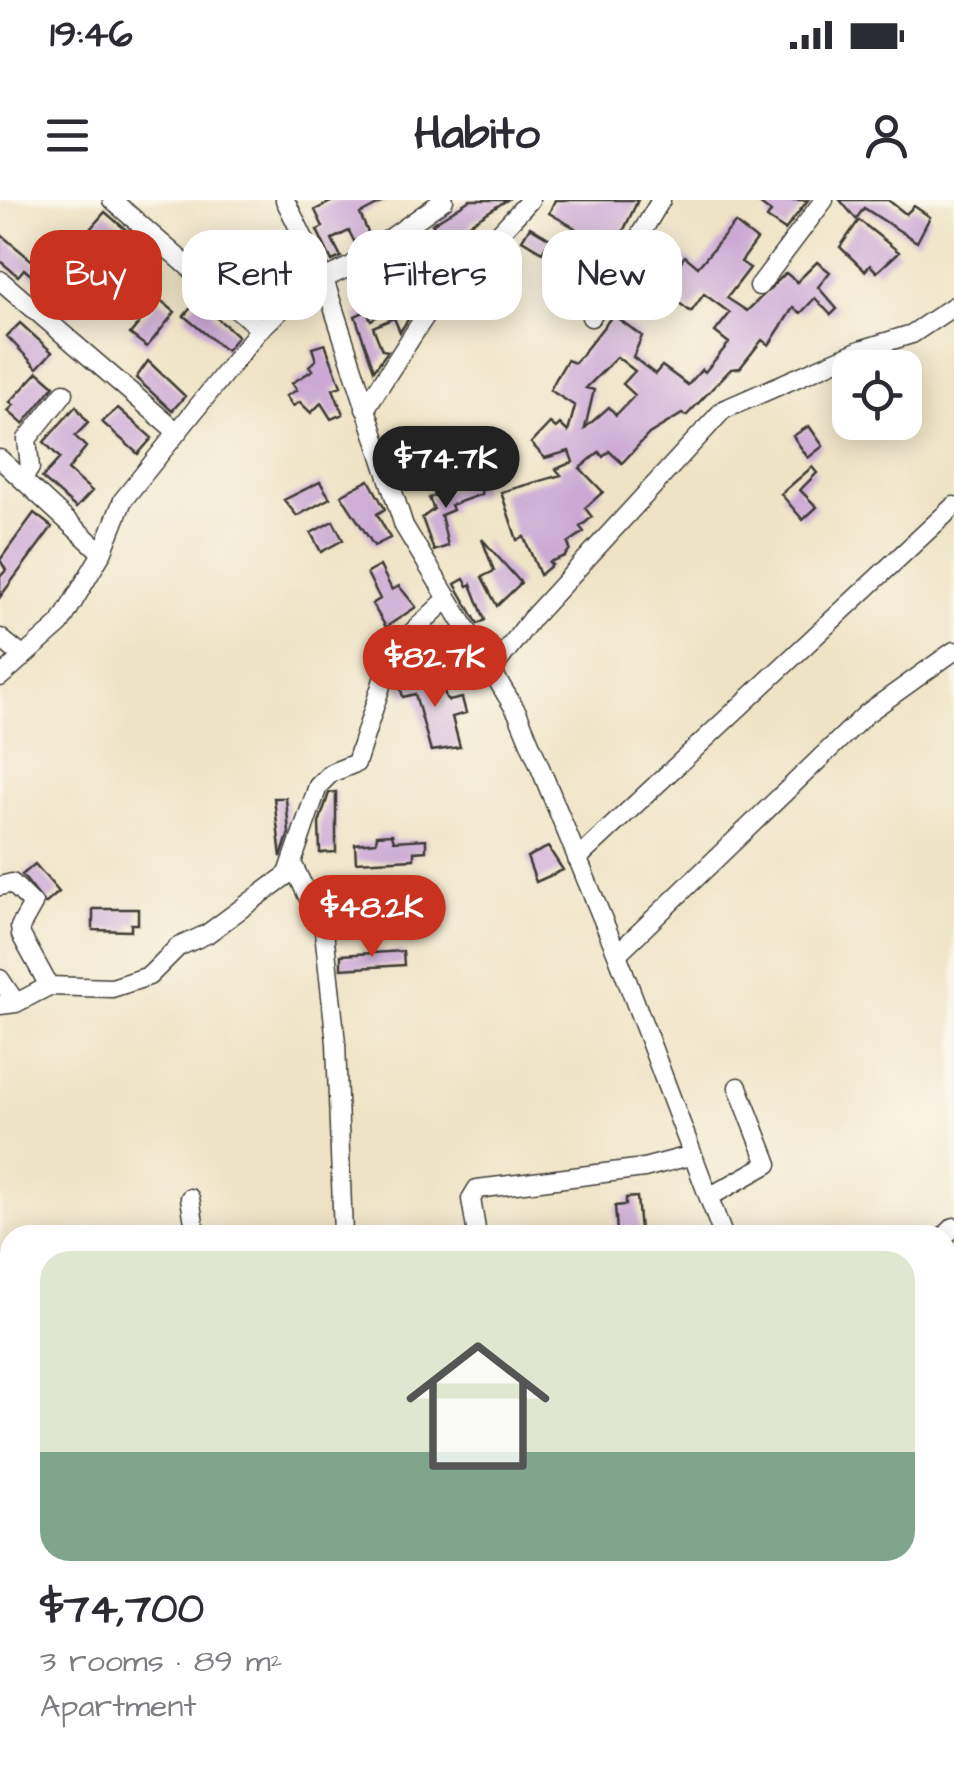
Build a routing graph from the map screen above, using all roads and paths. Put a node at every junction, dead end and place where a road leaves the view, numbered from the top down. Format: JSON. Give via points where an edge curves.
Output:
{"nodes":[{"id":1,"x":112,"y":200,"type":"edge"},
{"id":2,"x":286,"y":200,"type":"edge"},
{"id":3,"x":444,"y":200,"type":"edge"},
{"id":4,"x":530,"y":200,"type":"edge"},
{"id":5,"x":661,"y":200,"type":"edge"},
{"id":6,"x":824,"y":200,"type":"edge"},
{"id":7,"x":300,"y":230,"type":"edge"},
{"id":8,"x":643,"y":230,"type":"edge"},
{"id":9,"x":327,"y":278,"type":"edge"},
{"id":10,"x":0,"y":280,"type":"edge"},
{"id":11,"x":759,"y":286,"type":"dead end"},
{"id":12,"x":327,"y":289,"type":"edge"},
{"id":13,"x":954,"y":306,"type":"edge"},
{"id":14,"x":271,"y":320,"type":"edge"},
{"id":15,"x":260,"y":330,"type":"junction"},
{"id":16,"x":64,"y":394,"type":"dead end"},
{"id":17,"x":365,"y":409,"type":"junction"},
{"id":18,"x":176,"y":431,"type":"junction"},
{"id":19,"x":0,"y":459,"type":"edge"},
{"id":20,"x":22,"y":478,"type":"junction"},
{"id":21,"x":954,"y":506,"type":"edge"},
{"id":22,"x":102,"y":553,"type":"junction"},
{"id":23,"x":445,"y":601,"type":"junction"},
{"id":24,"x":0,"y":638,"type":"edge"},
{"id":25,"x":954,"y":651,"type":"edge"},
{"id":26,"x":21,"y":655,"type":"junction"},
{"id":27,"x":491,"y":671,"type":"junction"},
{"id":28,"x":0,"y":677,"type":"edge"},
{"id":29,"x":577,"y":859,"type":"junction"},
{"id":30,"x":294,"y":867,"type":"junction"},
{"id":31,"x":0,"y":886,"type":"edge"},
{"id":32,"x":618,"y":954,"type":"junction"},
{"id":33,"x":0,"y":980,"type":"edge"},
{"id":34,"x":49,"y":986,"type":"junction"},
{"id":35,"x":8,"y":1004,"type":"edge"},
{"id":36,"x":738,"y":1087,"type":"dead end"},
{"id":37,"x":693,"y":1155,"type":"junction"},
{"id":38,"x":190,"y":1198,"type":"dead end"},
{"id":39,"x":709,"y":1198,"type":"junction"},
{"id":40,"x":194,"y":1225,"type":"edge"},
{"id":41,"x":342,"y":1225,"type":"edge"},
{"id":42,"x":476,"y":1225,"type":"edge"},
{"id":43,"x":719,"y":1225,"type":"edge"}],
"edges":[{"from":1,"to":15,"type":"street"},
{"from":2,"to":7,"type":"street"},
{"from":3,"to":9,"type":"street"},
{"from":4,"to":17,"type":"street","via":[[432,307]]},
{"from":5,"to":8,"type":"street"},
{"from":6,"to":11,"type":"street"},
{"from":10,"to":18,"type":"street"},
{"from":12,"to":17,"type":"street"},
{"from":13,"to":27,"type":"street","via":[[912,334],[723,410]]},
{"from":14,"to":15,"type":"street"},
{"from":15,"to":18,"type":"street"},
{"from":16,"to":20,"type":"street","via":[[27,439],[30,468]]},
{"from":17,"to":23,"type":"street","via":[[404,526]]},
{"from":18,"to":22,"type":"street","via":[[123,500]]},
{"from":19,"to":20,"type":"street"},
{"from":20,"to":22,"type":"street"},
{"from":21,"to":29,"type":"street"},
{"from":22,"to":26,"type":"street","via":[[60,624]]},
{"from":23,"to":27,"type":"street"},
{"from":23,"to":30,"type":"street","via":[[389,662],[356,763],[331,773],[311,800]]},
{"from":24,"to":26,"type":"street"},
{"from":25,"to":32,"type":"street","via":[[866,714]]},
{"from":26,"to":28,"type":"street"},
{"from":27,"to":29,"type":"street","via":[[518,714]]},
{"from":29,"to":32,"type":"street"},
{"from":30,"to":34,"type":"street","via":[[207,934],[178,947],[149,976],[112,988]]},
{"from":30,"to":41,"type":"street","via":[[324,931],[336,1043]]},
{"from":31,"to":34,"type":"street","via":[[12,883],[33,904],[21,934]]},
{"from":32,"to":37,"type":"street"},
{"from":33,"to":35,"type":"street"},
{"from":34,"to":35,"type":"street"},
{"from":36,"to":39,"type":"street","via":[[768,1164]]},
{"from":37,"to":39,"type":"street"},
{"from":37,"to":42,"type":"street","via":[[644,1168],[477,1188]]},
{"from":38,"to":40,"type":"street"},
{"from":39,"to":43,"type":"street"}]}
